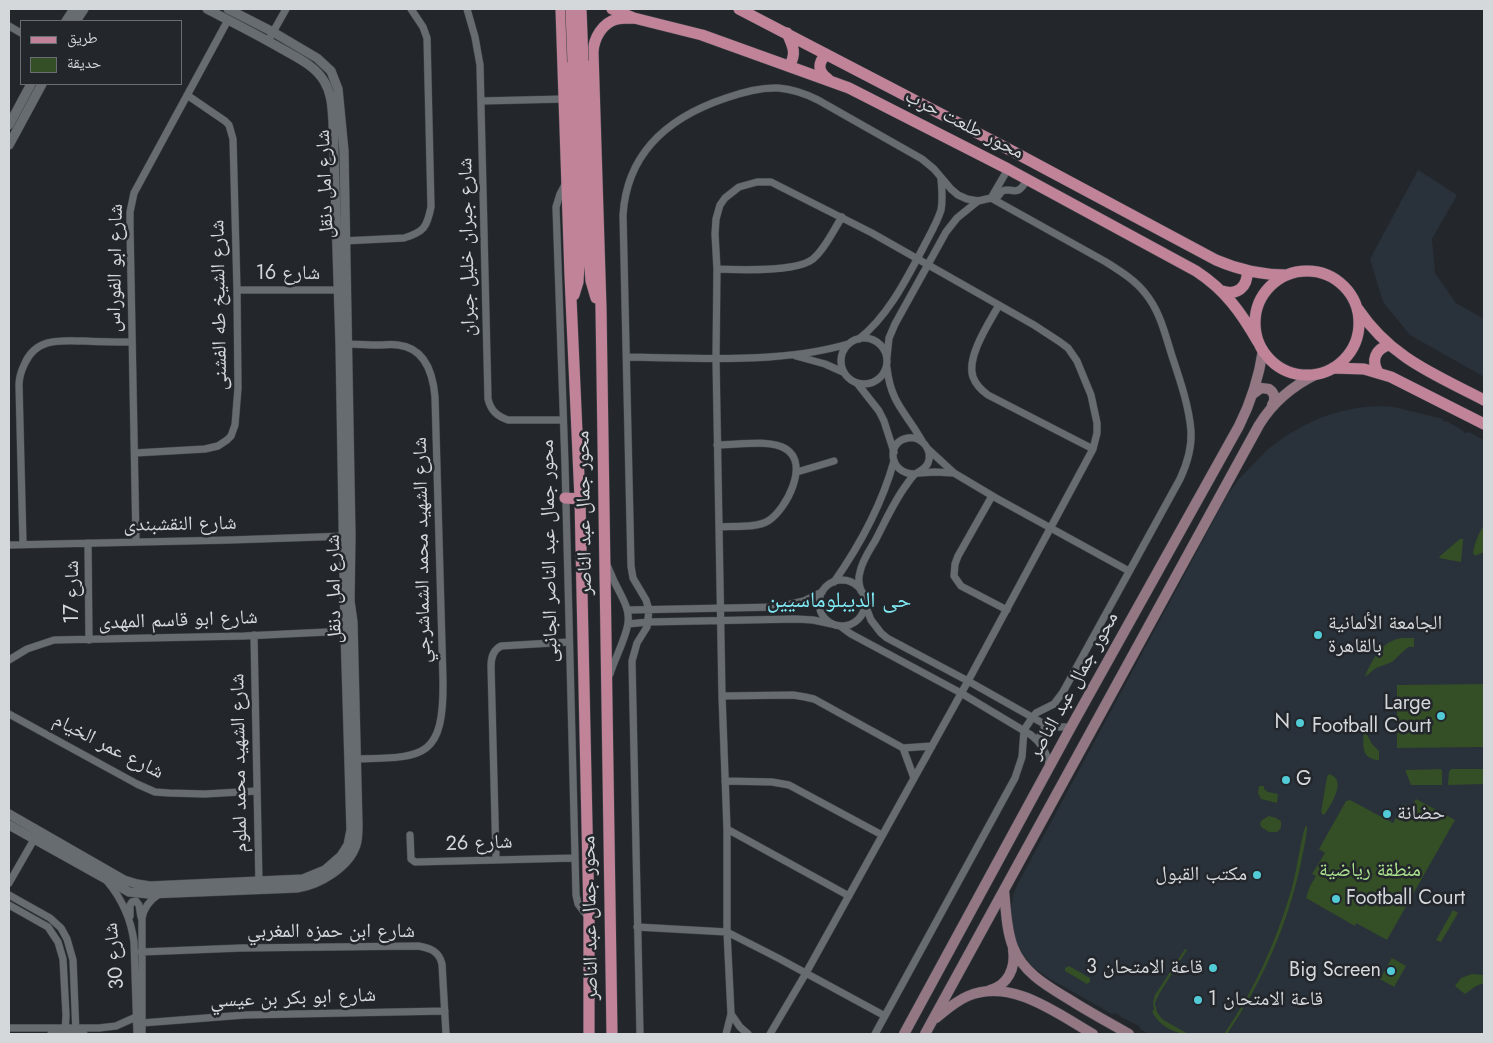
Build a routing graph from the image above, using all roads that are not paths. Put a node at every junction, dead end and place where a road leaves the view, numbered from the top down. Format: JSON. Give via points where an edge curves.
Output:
{"nodes":[{"id":1,"x":74,"y":9,"type":"edge"},
{"id":2,"x":84,"y":9,"type":"edge"},
{"id":3,"x":207,"y":9,"type":"edge"},
{"id":4,"x":228,"y":9,"type":"edge"},
{"id":5,"x":286,"y":9,"type":"edge"},
{"id":6,"x":410,"y":9,"type":"edge"},
{"id":7,"x":467,"y":9,"type":"edge"},
{"id":8,"x":561,"y":9,"type":"edge"},
{"id":9,"x":572,"y":9,"type":"edge"},
{"id":10,"x":581,"y":9,"type":"edge"},
{"id":11,"x":612,"y":9,"type":"edge"},
{"id":12,"x":739,"y":9,"type":"edge"},
{"id":13,"x":634,"y":18,"type":"junction"},
{"id":14,"x":67,"y":20,"type":"edge"},
{"id":15,"x":77,"y":20,"type":"edge"},
{"id":16,"x":228,"y":20,"type":"junction"},
{"id":17,"x":9,"y":26,"type":"edge"},
{"id":18,"x":20,"y":32,"type":"edge"},
{"id":19,"x":273,"y":32,"type":"junction"},
{"id":20,"x":562,"y":33,"type":"junction"},
{"id":21,"x":787,"y":34,"type":"junction"},
{"id":22,"x":596,"y":37,"type":"junction"},
{"id":23,"x":268,"y":41,"type":"junction"},
{"id":24,"x":826,"y":54,"type":"junction"},
{"id":25,"x":578,"y":62,"type":"junction"},
{"id":26,"x":789,"y":66,"type":"junction"},
{"id":27,"x":829,"y":81,"type":"junction"},
{"id":28,"x":30,"y":85,"type":"edge"},
{"id":29,"x":41,"y":85,"type":"edge"},
{"id":30,"x":187,"y":95,"type":"junction"},
{"id":31,"x":564,"y":99,"type":"junction"},
{"id":32,"x":481,"y":101,"type":"junction"},
{"id":33,"x":9,"y":125,"type":"edge"},
{"id":34,"x":9,"y":145,"type":"edge"},
{"id":35,"x":1008,"y":169,"type":"junction"},
{"id":36,"x":941,"y":179,"type":"junction"},
{"id":37,"x":1027,"y":180,"type":"junction"},
{"id":38,"x":567,"y":183,"type":"junction"},
{"id":39,"x":993,"y":199,"type":"junction"},
{"id":40,"x":978,"y":201,"type":"junction"},
{"id":41,"x":842,"y":218,"type":"junction"},
{"id":42,"x":341,"y":241,"type":"junction"},
{"id":43,"x":917,"y":259,"type":"junction"},
{"id":44,"x":928,"y":265,"type":"junction"},
{"id":45,"x":717,"y":269,"type":"junction"},
{"id":46,"x":1247,"y":271,"type":"junction"},
{"id":47,"x":1287,"y":275,"type":"junction"},
{"id":48,"x":237,"y":290,"type":"junction"},
{"id":49,"x":338,"y":290,"type":"junction"},
{"id":50,"x":1222,"y":291,"type":"junction"},
{"id":51,"x":571,"y":303,"type":"junction"},
{"id":52,"x":999,"y":305,"type":"junction"},
{"id":53,"x":1357,"y":307,"type":"junction"},
{"id":54,"x":601,"y":308,"type":"junction"},
{"id":55,"x":859,"y":339,"type":"junction"},
{"id":56,"x":132,"y":342,"type":"junction"},
{"id":57,"x":344,"y":344,"type":"junction"},
{"id":58,"x":848,"y":344,"type":"junction"},
{"id":59,"x":1389,"y":345,"type":"junction"},
{"id":60,"x":1260,"y":346,"type":"junction"},
{"id":61,"x":793,"y":355,"type":"junction"},
{"id":62,"x":627,"y":357,"type":"junction"},
{"id":63,"x":886,"y":357,"type":"junction"},
{"id":64,"x":716,"y":359,"type":"junction"},
{"id":65,"x":886,"y":366,"type":"junction"},
{"id":66,"x":1333,"y":368,"type":"junction"},
{"id":67,"x":843,"y":372,"type":"junction"},
{"id":68,"x":1378,"y":372,"type":"junction"},
{"id":69,"x":1317,"y":374,"type":"junction"},
{"id":70,"x":856,"y":383,"type":"junction"},
{"id":71,"x":1252,"y":395,"type":"junction"},
{"id":72,"x":1484,"y":400,"type":"edge"},
{"id":73,"x":1272,"y":406,"type":"junction"},
{"id":74,"x":563,"y":420,"type":"junction"},
{"id":75,"x":1484,"y":424,"type":"edge"},
{"id":76,"x":922,"y":441,"type":"junction"},
{"id":77,"x":717,"y":445,"type":"junction"},
{"id":78,"x":928,"y":448,"type":"junction"},
{"id":79,"x":1093,"y":449,"type":"junction"},
{"id":80,"x":894,"y":452,"type":"junction"},
{"id":81,"x":135,"y":453,"type":"junction"},
{"id":82,"x":834,"y":461,"type":"dead end"},
{"id":83,"x":894,"y":461,"type":"junction"},
{"id":84,"x":797,"y":472,"type":"junction"},
{"id":85,"x":917,"y":473,"type":"junction"},
{"id":86,"x":954,"y":474,"type":"junction"},
{"id":87,"x":992,"y":496,"type":"junction"},
{"id":88,"x":565,"y":498,"type":"junction"},
{"id":89,"x":580,"y":498,"type":"junction"},
{"id":90,"x":719,"y":527,"type":"junction"},
{"id":91,"x":1051,"y":528,"type":"junction"},
{"id":92,"x":347,"y":536,"type":"junction"},
{"id":93,"x":136,"y":541,"type":"junction"},
{"id":94,"x":88,"y":543,"type":"junction"},
{"id":95,"x":9,"y":544,"type":"edge"},
{"id":96,"x":23,"y":544,"type":"junction"},
{"id":97,"x":604,"y":558,"type":"junction"},
{"id":98,"x":1129,"y":571,"type":"junction"},
{"id":99,"x":834,"y":582,"type":"junction"},
{"id":100,"x":861,"y":591,"type":"junction"},
{"id":101,"x":822,"y":592,"type":"junction"},
{"id":102,"x":864,"y":602,"type":"junction"},
{"id":103,"x":721,"y":608,"type":"junction"},
{"id":104,"x":628,"y":610,"type":"junction"},
{"id":105,"x":649,"y":610,"type":"junction"},
{"id":106,"x":1007,"y":610,"type":"junction"},
{"id":107,"x":721,"y":620,"type":"junction"},
{"id":108,"x":648,"y":622,"type":"junction"},
{"id":109,"x":628,"y":624,"type":"junction"},
{"id":110,"x":836,"y":625,"type":"junction"},
{"id":111,"x":349,"y":631,"type":"junction"},
{"id":112,"x":254,"y":635,"type":"junction"},
{"id":113,"x":89,"y":640,"type":"junction"},
{"id":114,"x":569,"y":642,"type":"junction"},
{"id":115,"x":9,"y":660,"type":"edge"},
{"id":116,"x":968,"y":681,"type":"junction"},
{"id":117,"x":606,"y":686,"type":"junction"},
{"id":118,"x":961,"y":693,"type":"junction"},
{"id":119,"x":722,"y":696,"type":"junction"},
{"id":120,"x":9,"y":714,"type":"edge"},
{"id":121,"x":1032,"y":718,"type":"junction"},
{"id":122,"x":1046,"y":726,"type":"junction"},
{"id":123,"x":1072,"y":727,"type":"junction"},
{"id":124,"x":1024,"y":730,"type":"junction"},
{"id":125,"x":1038,"y":740,"type":"junction"},
{"id":126,"x":932,"y":746,"type":"junction"},
{"id":127,"x":903,"y":748,"type":"junction"},
{"id":128,"x":353,"y":759,"type":"junction"},
{"id":129,"x":1050,"y":767,"type":"junction"},
{"id":130,"x":914,"y":778,"type":"junction"},
{"id":131,"x":725,"y":781,"type":"junction"},
{"id":132,"x":257,"y":791,"type":"junction"},
{"id":133,"x":1027,"y":810,"type":"junction"},
{"id":134,"x":9,"y":814,"type":"edge"},
{"id":135,"x":1043,"y":819,"type":"junction"},
{"id":136,"x":9,"y":825,"type":"edge"},
{"id":137,"x":727,"y":829,"type":"junction"},
{"id":138,"x":36,"y":835,"type":"junction"},
{"id":139,"x":410,"y":835,"type":"dead end"},
{"id":140,"x":882,"y":835,"type":"junction"},
{"id":141,"x":575,"y":858,"type":"junction"},
{"id":142,"x":496,"y":859,"type":"junction"},
{"id":143,"x":106,"y":879,"type":"junction"},
{"id":144,"x":9,"y":883,"type":"edge"},
{"id":145,"x":259,"y":885,"type":"junction"},
{"id":146,"x":1004,"y":890,"type":"junction"},
{"id":147,"x":159,"y":894,"type":"junction"},
{"id":148,"x":9,"y":895,"type":"edge"},
{"id":149,"x":848,"y":896,"type":"junction"},
{"id":150,"x":9,"y":904,"type":"edge"},
{"id":151,"x":142,"y":918,"type":"junction"},
{"id":152,"x":588,"y":918,"type":"junction"},
{"id":153,"x":129,"y":920,"type":"junction"},
{"id":154,"x":637,"y":927,"type":"junction"},
{"id":155,"x":727,"y":932,"type":"junction"},
{"id":156,"x":1013,"y":948,"type":"junction"},
{"id":157,"x":141,"y":952,"type":"junction"},
{"id":158,"x":806,"y":973,"type":"junction"},
{"id":159,"x":986,"y":991,"type":"junction"},
{"id":160,"x":445,"y":1011,"type":"junction"},
{"id":161,"x":1092,"y":1013,"type":"junction"},
{"id":162,"x":730,"y":1014,"type":"junction"},
{"id":163,"x":885,"y":1016,"type":"junction"},
{"id":164,"x":136,"y":1017,"type":"junction"},
{"id":165,"x":933,"y":1020,"type":"junction"},
{"id":166,"x":142,"y":1023,"type":"junction"},
{"id":167,"x":9,"y":1028,"type":"edge"},
{"id":168,"x":1083,"y":1029,"type":"junction"},
{"id":169,"x":66,"y":1031,"type":"edge"},
{"id":170,"x":76,"y":1031,"type":"edge"},
{"id":171,"x":51,"y":1034,"type":"edge"},
{"id":172,"x":84,"y":1034,"type":"edge"},
{"id":173,"x":137,"y":1034,"type":"edge"},
{"id":174,"x":142,"y":1034,"type":"edge"},
{"id":175,"x":446,"y":1034,"type":"edge"},
{"id":176,"x":589,"y":1034,"type":"edge"},
{"id":177,"x":612,"y":1034,"type":"edge"},
{"id":178,"x":640,"y":1034,"type":"edge"},
{"id":179,"x":726,"y":1034,"type":"edge"},
{"id":180,"x":748,"y":1034,"type":"edge"},
{"id":181,"x":770,"y":1034,"type":"edge"},
{"id":182,"x":875,"y":1034,"type":"edge"},
{"id":183,"x":904,"y":1034,"type":"edge"},
{"id":184,"x":925,"y":1034,"type":"edge"},
{"id":185,"x":1093,"y":1034,"type":"edge"},
{"id":186,"x":1129,"y":1034,"type":"edge"}],
"edges":[{"from":1,"to":14,"type":"street"},
{"from":2,"to":15,"type":"street"},
{"from":3,"to":16,"type":"street","name":"شارع امل دنقل"},
{"from":4,"to":19,"type":"street","name":"شارع امل دنقل"},
{"from":5,"to":19,"type":"street"},
{"from":6,"to":42,"type":"street","via":[[427,38],[431,207],[428,222],[421,231],[404,238]]},
{"from":7,"to":32,"type":"street","name":"شارع جبران خليل جبران","via":[[480,61]]},
{"from":8,"to":20,"type":"main road","name":"محور جمال عبد الناصر"},
{"from":9,"to":25,"type":"main road","bridge":true},
{"from":10,"to":25,"type":"main road","bridge":true},
{"from":11,"to":13,"type":"main road","name":"محور طلعت حرب"},
{"from":12,"to":21,"type":"main road","name":"محور طلعت حرب"},
{"from":13,"to":22,"type":"main road","via":[[617,19],[602,28]]},
{"from":13,"to":26,"type":"main road","name":"محور طلعت حرب","via":[[702,35]]},
{"from":16,"to":23,"type":"street","name":"شارع امل دنقل"},
{"from":16,"to":30,"type":"street","name":"شارع ابو الفوراس"},
{"from":17,"to":18,"type":"street"},
{"from":19,"to":23,"type":"street"},
{"from":19,"to":42,"type":"street","name":"شارع امل دنقل","via":[[324,64],[331,71],[338,89],[344,152]]},
{"from":20,"to":22,"type":"main road","via":[[580,28]]},
{"from":20,"to":31,"type":"main road","name":"محور جمال عبد الناصر"},
{"from":21,"to":24,"type":"main road","name":"محور طلعت حرب"},
{"from":21,"to":26,"type":"main road","via":[[794,49]]},
{"from":22,"to":54,"type":"main road","name":"محور جمال عبد الناصر","via":[[593,52]]},
{"from":23,"to":42,"type":"street","name":"شارع امل دنقل","via":[[311,66],[328,88]]},
{"from":24,"to":27,"type":"main road","via":[[820,68]]},
{"from":24,"to":46,"type":"main road","name":"محور طلعت حرب","via":[[1216,260]]},
{"from":25,"to":51,"type":"main road","via":[[579,265],[578,282]]},
{"from":25,"to":54,"type":"main road","via":[[590,274]]},
{"from":26,"to":27,"type":"main road","name":"محور طلعت حرب"},
{"from":27,"to":35,"type":"main road","name":"محور طلعت حرب"},
{"from":28,"to":33,"type":"street"},
{"from":29,"to":34,"type":"street"},
{"from":30,"to":48,"type":"street","name":"شارع الشيخ طه الفشنى","via":[[225,121],[233,139]]},
{"from":30,"to":56,"type":"street","name":"شارع ابو الفوراس","via":[[131,202]]},
{"from":31,"to":32,"type":"street"},
{"from":31,"to":38,"type":"main road","name":"محور جمال عبد الناصر"},
{"from":32,"to":74,"type":"street","name":"شارع جبران خليل جبران","via":[[488,399],[500,418]]},
{"from":35,"to":37,"type":"main road","name":"محور طلعت حرب"},
{"from":35,"to":39,"type":"street"},
{"from":36,"to":40,"type":"street","via":[[958,195]]},
{"from":36,"to":43,"type":"street","via":[[941,209]]},
{"from":36,"to":62,"type":"street","via":[[934,169],[912,153],[818,100],[789,90],[762,88],[744,91],[681,118],[662,132],[639,160],[624,201]]},
{"from":37,"to":39,"type":"street","via":[[1021,189],[1002,191]]},
{"from":37,"to":50,"type":"main road","name":"محور طلعت حرب","via":[[1191,268]]},
{"from":38,"to":51,"type":"main road","name":"محور جمال عبد الناصر"},
{"from":38,"to":74,"type":"street","name":"محور جمال عبد الناصر الجانبى","via":[[556,207]]},
{"from":39,"to":40,"type":"street"},
{"from":39,"to":98,"type":"street","via":[[1121,271],[1145,292],[1163,325],[1186,404],[1191,442],[1180,479]]},
{"from":40,"to":44,"type":"street","via":[[951,224]]},
{"from":41,"to":43,"type":"street"},
{"from":41,"to":45,"type":"street","via":[[822,248],[806,263],[789,267]]},
{"from":41,"to":45,"type":"street","via":[[770,182],[738,187],[720,205],[716,219]]},
{"from":42,"to":49,"type":"street","name":"شارع امل دنقل"},
{"from":42,"to":57,"type":"street","name":"شارع امل دنقل"},
{"from":43,"to":44,"type":"street"},
{"from":43,"to":55,"type":"street","via":[[888,307]]},
{"from":44,"to":52,"type":"street"},
{"from":44,"to":63,"type":"street","via":[[894,324]]},
{"from":45,"to":64,"type":"street"},
{"from":46,"to":47,"type":"main road","name":"محور طلعت حرب"},
{"from":46,"to":50,"type":"main road","via":[[1248,278],[1241,290],[1235,293]]},
{"from":47,"to":53,"type":"main road","via":[[1311,271],[1328,275],[1348,291]]},
{"from":47,"to":60,"type":"main road","via":[[1267,290],[1258,304],[1255,323]]},
{"from":48,"to":49,"type":"street","name":"شارع 16"},
{"from":48,"to":81,"type":"street","name":"شارع الشيخ طه الفشنى","via":[[236,417],[231,436],[222,444],[205,448]]},
{"from":49,"to":57,"type":"street","name":"شارع امل دنقل"},
{"from":50,"to":60,"type":"main road","name":"محور طلعت حرب","via":[[1237,308]]},
{"from":51,"to":89,"type":"main road","name":"محور جمال عبد الناصر"},
{"from":52,"to":79,"type":"street","via":[[1047,333],[1072,353],[1085,378],[1096,416],[1097,433]]},
{"from":52,"to":79,"type":"street","via":[[974,356],[972,370],[976,384],[988,395]]},
{"from":53,"to":59,"type":"main road"},
{"from":53,"to":66,"type":"main road","via":[[1359,325],[1356,342],[1346,358]]},
{"from":54,"to":97,"type":"main road","name":"محور جمال عبد الناصر"},
{"from":55,"to":58,"type":"street"},
{"from":55,"to":63,"type":"street","via":[[867,338],[880,344]]},
{"from":56,"to":81,"type":"street","name":"شارع ابو الفوراس"},
{"from":56,"to":96,"type":"street","via":[[52,342],[36,348],[28,356],[19,385]]},
{"from":57,"to":92,"type":"street","name":"شارع امل دنقل"},
{"from":57,"to":128,"type":"street","name":"شارع الشهيد محمد الشماشرجي","via":[[408,348],[420,355],[430,371],[435,397],[443,689],[441,722],[428,747],[406,757]]},
{"from":58,"to":61,"type":"street"},
{"from":58,"to":67,"type":"street","via":[[841,361]]},
{"from":59,"to":68,"type":"main road","via":[[1379,350],[1376,356],[1374,363]]},
{"from":59,"to":72,"type":"main road","via":[[1408,360]]},
{"from":60,"to":69,"type":"main road","via":[[1268,358],[1282,369],[1299,375]]},
{"from":60,"to":71,"type":"main road","name":"محور جمال عبد الناصر","via":[[1260,370]]},
{"from":61,"to":64,"type":"street"},
{"from":61,"to":67,"type":"street"},
{"from":62,"to":64,"type":"street"},
{"from":62,"to":105,"type":"street","via":[[631,566],[633,578]]},
{"from":63,"to":65,"type":"street"},
{"from":64,"to":77,"type":"street"},
{"from":65,"to":70,"type":"street","via":[[875,381]]},
{"from":65,"to":76,"type":"street","via":[[896,402]]},
{"from":66,"to":68,"type":"main road"},
{"from":66,"to":69,"type":"main road"},
{"from":67,"to":70,"type":"street"},
{"from":68,"to":75,"type":"main road","via":[[1400,380]]},
{"from":69,"to":73,"type":"main road","name":"محور جمال عبد الناصر","via":[[1291,389]]},
{"from":70,"to":80,"type":"street","via":[[879,411]]},
{"from":71,"to":73,"type":"main road","via":[[1258,389],[1269,389],[1275,398]]},
{"from":71,"to":123,"type":"main road","name":"محور جمال عبد الناصر","via":[[1239,426]]},
{"from":73,"to":135,"type":"main road","name":"محور جمال عبد الناصر"},
{"from":74,"to":88,"type":"street","name":"محور جمال عبد الناصر الجانبى"},
{"from":76,"to":78,"type":"street"},
{"from":76,"to":80,"type":"street","via":[[905,439]]},
{"from":77,"to":84,"type":"street","via":[[761,444],[785,448],[794,458]]},
{"from":77,"to":90,"type":"street"},
{"from":78,"to":85,"type":"street","via":[[927,465]]},
{"from":78,"to":86,"type":"street"},
{"from":79,"to":91,"type":"street"},
{"from":80,"to":83,"type":"street"},
{"from":81,"to":93,"type":"street","name":"شارع ابو الفوراس"},
{"from":82,"to":84,"type":"street"},
{"from":83,"to":85,"type":"street","via":[[902,471]]},
{"from":83,"to":99,"type":"street","via":[[878,506]]},
{"from":84,"to":90,"type":"street","via":[[779,511],[769,521]]},
{"from":85,"to":86,"type":"street"},
{"from":85,"to":100,"type":"street","via":[[896,501],[863,563],[859,578]]},
{"from":86,"to":87,"type":"street"},
{"from":87,"to":91,"type":"street"},
{"from":87,"to":106,"type":"street","via":[[958,556],[954,576],[961,586]]},
{"from":88,"to":89,"type":"main road"},
{"from":88,"to":114,"type":"street","name":"محور جمال عبد الناصر الجانبى"},
{"from":89,"to":152,"type":"main road","name":"محور جمال عبد الناصر"},
{"from":90,"to":103,"type":"street"},
{"from":91,"to":98,"type":"street"},
{"from":91,"to":106,"type":"street"},
{"from":92,"to":93,"type":"street","name":"شارع النقشبندى"},
{"from":92,"to":111,"type":"street","name":"شارع امل دنقل"},
{"from":93,"to":94,"type":"street","name":"شارع النقشبندى"},
{"from":94,"to":96,"type":"street","name":"شارع النقشبندى"},
{"from":94,"to":113,"type":"street","name":"شارع 17"},
{"from":95,"to":96,"type":"street","name":"شارع النقشبندى"},
{"from":97,"to":104,"type":"street"},
{"from":97,"to":117,"type":"main road","name":"محور جمال عبد الناصر"},
{"from":98,"to":121,"type":"street","via":[[1057,700]]},
{"from":99,"to":100,"type":"street","via":[[849,582]]},
{"from":99,"to":101,"type":"street"},
{"from":100,"to":102,"type":"street"},
{"from":101,"to":103,"type":"street","via":[[787,606]]},
{"from":101,"to":110,"type":"street","via":[[819,606],[822,614]]},
{"from":102,"to":110,"type":"street","via":[[860,617],[854,622],[848,626]]},
{"from":102,"to":116,"type":"street","via":[[871,620],[887,638]]},
{"from":103,"to":105,"type":"street"},
{"from":103,"to":107,"type":"street"},
{"from":104,"to":105,"type":"street"},
{"from":104,"to":109,"type":"street"},
{"from":105,"to":108,"type":"street"},
{"from":106,"to":116,"type":"street"},
{"from":107,"to":108,"type":"street"},
{"from":107,"to":110,"type":"street","via":[[806,619]]},
{"from":107,"to":119,"type":"street"},
{"from":108,"to":109,"type":"street"},
{"from":108,"to":154,"type":"street","via":[[632,661]]},
{"from":109,"to":117,"type":"street"},
{"from":110,"to":118,"type":"street"},
{"from":111,"to":112,"type":"street","name":"شارع ابو قاسم المهدى"},
{"from":111,"to":128,"type":"street","name":"شارع امل دنقل"},
{"from":112,"to":113,"type":"street","name":"شارع ابو قاسم المهدى"},
{"from":112,"to":132,"type":"street","name":"شارع الشهيد محمد لملوم"},
{"from":113,"to":115,"type":"street","name":"شارع ابو قاسم المهدى","via":[[47,642]]},
{"from":114,"to":141,"type":"street","name":"محور جمال عبد الناصر الجانبى"},
{"from":114,"to":142,"type":"street","via":[[501,646],[492,655]]},
{"from":116,"to":118,"type":"street"},
{"from":116,"to":121,"type":"street"},
{"from":117,"to":177,"type":"main road","name":"محور جمال عبد الناصر"},
{"from":118,"to":124,"type":"street"},
{"from":118,"to":126,"type":"street"},
{"from":119,"to":127,"type":"street","via":[[793,695],[814,699]]},
{"from":119,"to":131,"type":"street"},
{"from":120,"to":132,"type":"street","name":"شارع عمر الخيام","via":[[155,792]]},
{"from":121,"to":122,"type":"street"},
{"from":121,"to":124,"type":"street"},
{"from":122,"to":123,"type":"street"},
{"from":122,"to":125,"type":"street"},
{"from":123,"to":129,"type":"main road","name":"محور جمال عبد الناصر"},
{"from":124,"to":125,"type":"street"},
{"from":124,"to":163,"type":"street","via":[[1021,763],[1015,778]]},
{"from":125,"to":129,"type":"street"},
{"from":126,"to":127,"type":"street"},
{"from":126,"to":130,"type":"street"},
{"from":127,"to":130,"type":"street"},
{"from":128,"to":145,"type":"street","name":"شارع امل دنقل","via":[[358,836],[351,856],[332,874],[312,885],[298,888]]},
{"from":129,"to":133,"type":"main road","name":"محور جمال عبد الناصر"},
{"from":130,"to":140,"type":"street"},
{"from":131,"to":137,"type":"street"},
{"from":131,"to":140,"type":"street","via":[[789,785]]},
{"from":132,"to":145,"type":"street","name":"شارع الشهيد محمد لملوم"},
{"from":133,"to":135,"type":"main road"},
{"from":133,"to":183,"type":"main road","name":"محور جمال عبد الناصر"},
{"from":134,"to":138,"type":"street","name":"شارع امل دنقل"},
{"from":135,"to":146,"type":"main road","name":"محور جمال عبد الناصر"},
{"from":136,"to":138,"type":"street","name":"شارع امل دنقل"},
{"from":137,"to":149,"type":"street"},
{"from":137,"to":155,"type":"street"},
{"from":138,"to":143,"type":"street","name":"شارع امل دنقل"},
{"from":138,"to":144,"type":"street"},
{"from":138,"to":145,"type":"street","name":"شارع امل دنقل","via":[[137,884]]},
{"from":139,"to":142,"type":"street","name":"شارع 26","via":[[411,858],[415,862]]},
{"from":140,"to":149,"type":"street"},
{"from":141,"to":142,"type":"street","name":"شارع 26"},
{"from":141,"to":152,"type":"street","name":"محور جمال عبد الناصر الجانبى","via":[[576,900]]},
{"from":143,"to":147,"type":"street","name":"شارع امل دنقل","via":[[129,892]]},
{"from":143,"to":153,"type":"street","name":"شارع 30","via":[[119,897]]},
{"from":145,"to":147,"type":"street","name":"شارع امل دنقل"},
{"from":146,"to":156,"type":"main road"},
{"from":146,"to":165,"type":"main road","name":"محور جمال عبد الناصر"},
{"from":147,"to":151,"type":"street","name":"شارع 30","via":[[149,902]]},
{"from":148,"to":170,"type":"street","via":[[50,918],[67,939],[73,960]]},
{"from":149,"to":158,"type":"street"},
{"from":150,"to":169,"type":"street","via":[[48,927],[58,942],[63,959]]},
{"from":151,"to":153,"type":"street","via":[[138,903],[134,901],[130,905]]},
{"from":151,"to":157,"type":"street","name":"شارع 30"},
{"from":152,"to":176,"type":"main road","name":"محور جمال عبد الناصر"},
{"from":153,"to":164,"type":"street","name":"شارع 30","via":[[134,942]]},
{"from":154,"to":155,"type":"street"},
{"from":154,"to":178,"type":"street"},
{"from":155,"to":158,"type":"street"},
{"from":155,"to":162,"type":"street"},
{"from":156,"to":159,"type":"main road","via":[[1014,967],[1010,976],[1004,983]]},
{"from":156,"to":161,"type":"main road","via":[[1034,976]]},
{"from":157,"to":160,"type":"street","name":"شارع ابن حمزه المغربي","via":[[418,946],[436,952],[441,959]]},
{"from":157,"to":166,"type":"street","name":"شارع 30"},
{"from":158,"to":163,"type":"street"},
{"from":158,"to":181,"type":"street"},
{"from":159,"to":165,"type":"main road","via":[[968,996]]},
{"from":159,"to":168,"type":"main road","via":[[1021,996]]},
{"from":160,"to":166,"type":"street","name":"شارع ابو بكر بن عيسي","via":[[244,1015]]},
{"from":160,"to":175,"type":"street","name":"شارع ابن حمزه المغربي"},
{"from":161,"to":168,"type":"main road"},
{"from":161,"to":186,"type":"main road"},
{"from":162,"to":179,"type":"street"},
{"from":162,"to":180,"type":"street"},
{"from":163,"to":182,"type":"street"},
{"from":164,"to":170,"type":"street","via":[[116,1026]]},
{"from":164,"to":173,"type":"street","name":"شارع 30"},
{"from":165,"to":184,"type":"main road","name":"محور جمال عبد الناصر"},
{"from":166,"to":174,"type":"street","name":"شارع 30"},
{"from":167,"to":169,"type":"street"},
{"from":168,"to":185,"type":"main road"},
{"from":169,"to":170,"type":"street"},
{"from":169,"to":171,"type":"street"},
{"from":170,"to":172,"type":"street"}]}
